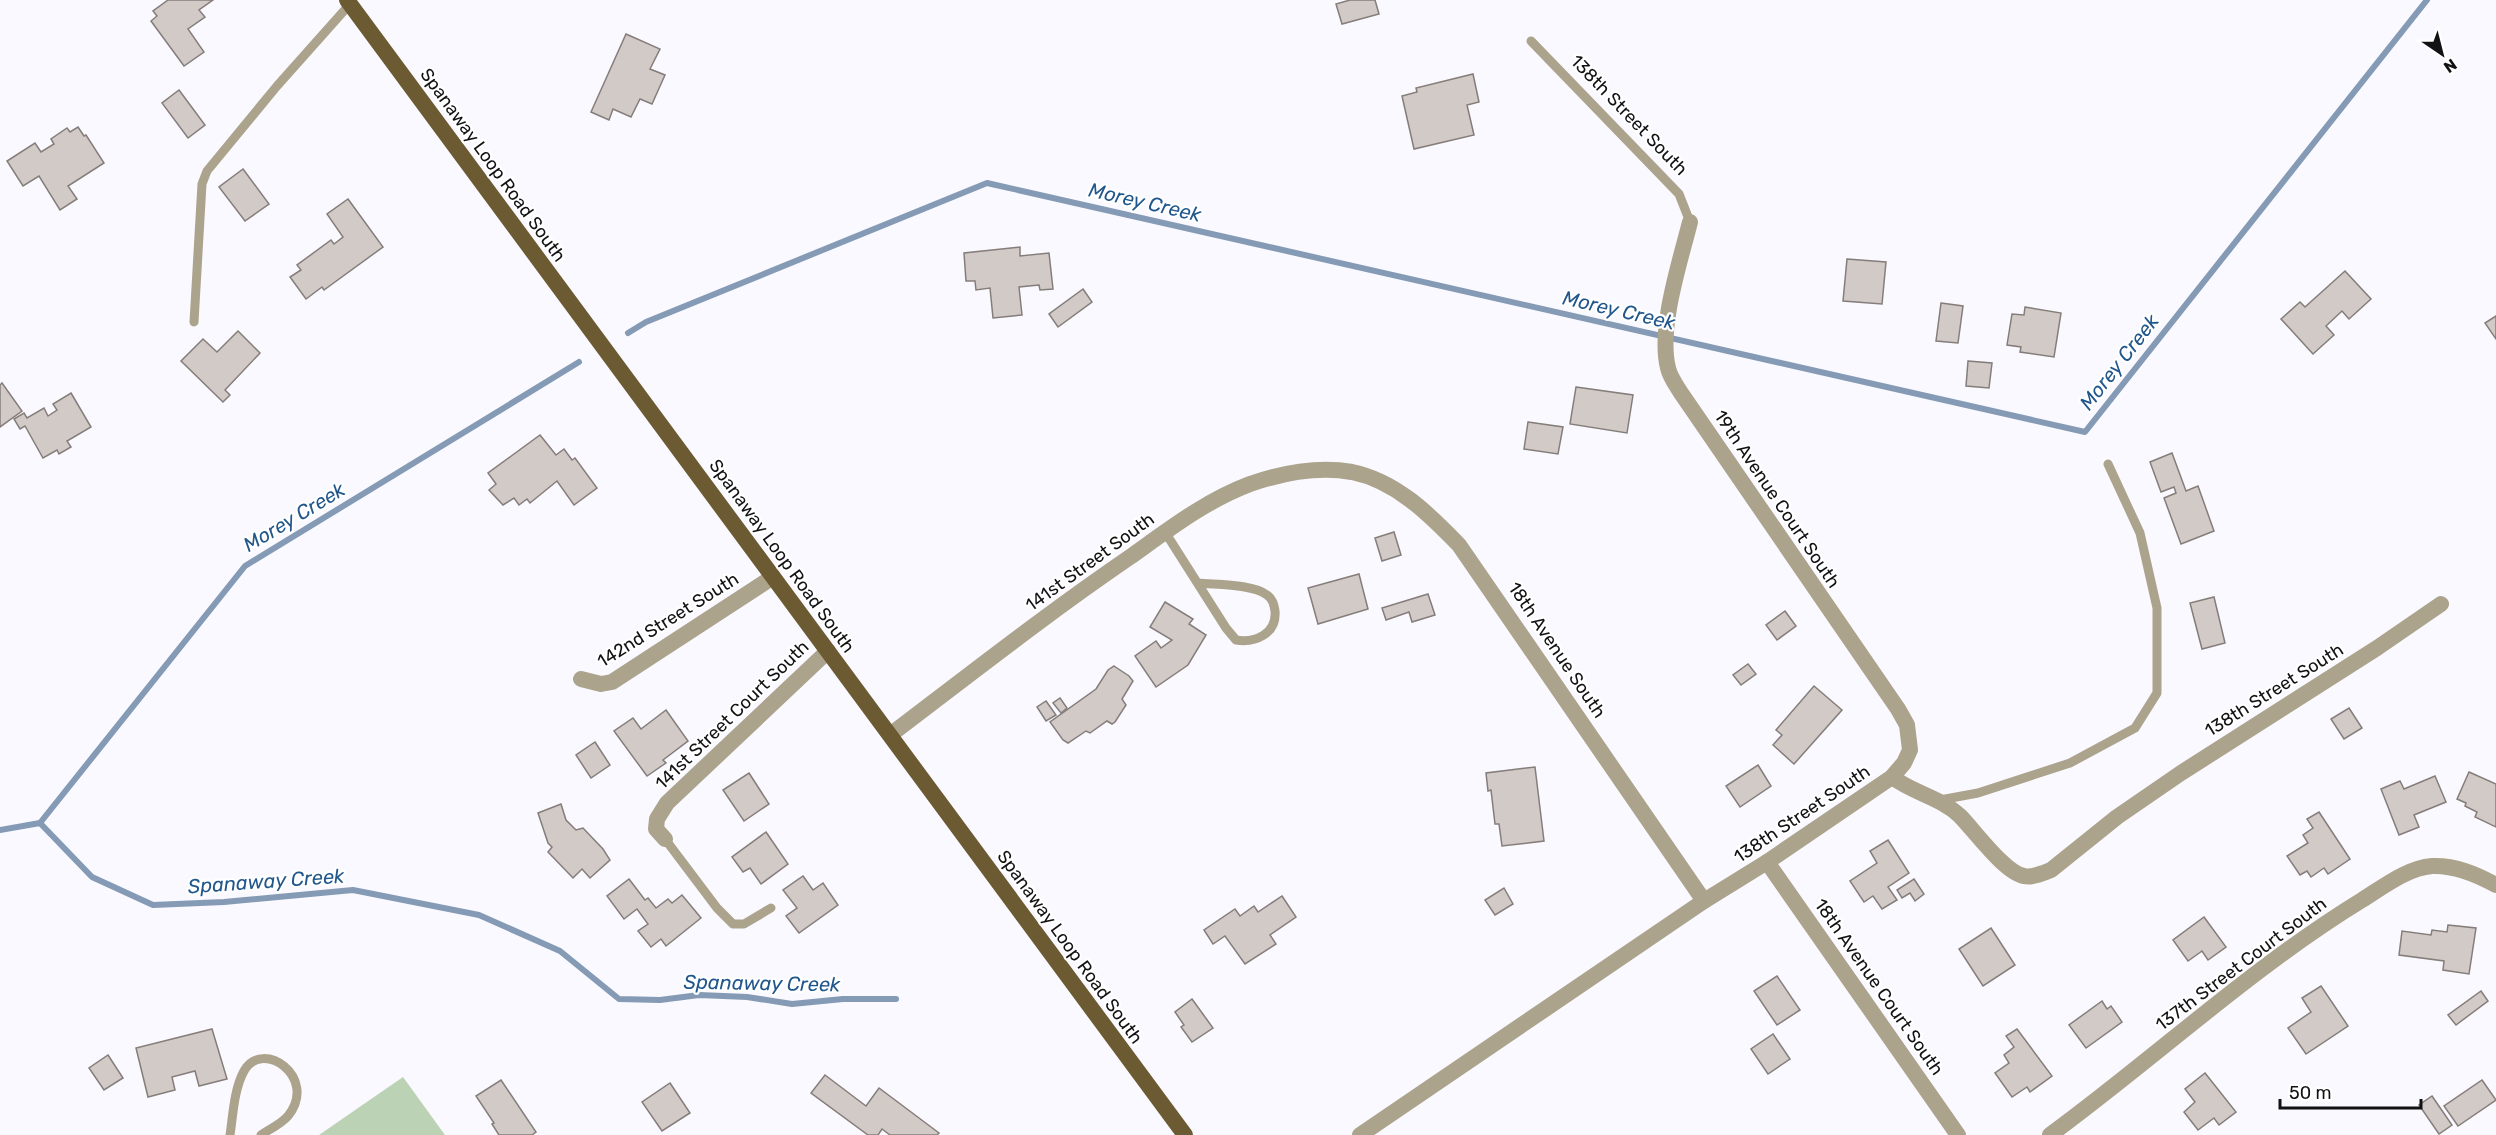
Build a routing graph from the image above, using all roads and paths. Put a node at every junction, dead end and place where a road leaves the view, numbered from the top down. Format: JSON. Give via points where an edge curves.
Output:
{"nodes":[{"id":1,"x":348,"y":2,"type":"edge"},
{"id":2,"x":1531,"y":41,"type":"dead end"},
{"id":3,"x":1690,"y":222,"type":"joint"},
{"id":4,"x":194,"y":322,"type":"dead end"},
{"id":5,"x":2108,"y":464,"type":"dead end"},
{"id":6,"x":1336,"y":470,"type":"joint"},
{"id":7,"x":1165,"y":532,"type":"junction"},
{"id":8,"x":773,"y":577,"type":"junction"},
{"id":9,"x":1198,"y":583,"type":"junction"},
{"id":10,"x":2441,"y":604,"type":"dead end"},
{"id":11,"x":828,"y":651,"type":"junction"},
{"id":12,"x":582,"y":680,"type":"dead end"},
{"id":13,"x":890,"y":735,"type":"junction"},
{"id":14,"x":1892,"y":777,"type":"junction"},
{"id":15,"x":1939,"y":800,"type":"junction"},
{"id":16,"x":664,"y":839,"type":"joint"},
{"id":17,"x":1767,"y":862,"type":"junction"},
{"id":18,"x":2496,"y":885,"type":"edge"},
{"id":19,"x":1704,"y":901,"type":"junction"},
{"id":20,"x":771,"y":908,"type":"dead end"},
{"id":21,"x":230,"y":1135,"type":"edge"},
{"id":22,"x":261,"y":1135,"type":"edge"},
{"id":23,"x":1185,"y":1135,"type":"edge"},
{"id":24,"x":1360,"y":1135,"type":"edge"},
{"id":25,"x":1958,"y":1135,"type":"edge"},
{"id":26,"x":2050,"y":1135,"type":"edge"}],
"edges":[{"from":1,"to":4,"type":"lane","via":[[207,171],[202,184]]},
{"from":1,"to":8,"type":"main road","name":"Spanaway Loop Road South"},
{"from":2,"to":3,"type":"lane","name":"138th Street South","via":[[1679,194]]},
{"from":3,"to":14,"type":"street","name":"19th Avenue Court South","via":[[1665,341],[1668,369],[1907,725],[1910,750]]},
{"from":5,"to":15,"type":"lane","via":[[2140,533],[2157,608],[2157,693],[2135,728],[2070,763],[1978,794]]},
{"from":6,"to":7,"type":"street","name":"141st Street South","via":[[1282,475],[1250,484],[1197,510]]},
{"from":6,"to":19,"type":"street","name":"18th Avenue South","via":[[1368,477],[1402,493],[1459,545]]},
{"from":7,"to":9,"type":"lane"},
{"from":7,"to":13,"type":"street","name":"141st Street South"},
{"from":8,"to":11,"type":"main road","name":"Spanaway Loop Road South"},
{"from":8,"to":12,"type":"street","name":"142nd Street South","via":[[612,682]]},
{"from":9,"to":9,"type":"lane","via":[[1236,640],[1256,639],[1272,628],[1274,603],[1269,596],[1257,589]]},
{"from":10,"to":15,"type":"street","name":"138th Street South","via":[[2181,772],[2117,816],[2051,870],[2024,876],[2016,873]]},
{"from":11,"to":13,"type":"main road","name":"Spanaway Loop Road South"},
{"from":11,"to":16,"type":"street","name":"141st Street Court South","via":[[667,803],[656,829]]},
{"from":13,"to":23,"type":"main road","name":"Spanaway Loop Road South"},
{"from":14,"to":15,"type":"street","name":"138th Street South"},
{"from":14,"to":17,"type":"street","name":"138th Street South"},
{"from":16,"to":20,"type":"lane","via":[[734,924],[744,924]]},
{"from":17,"to":19,"type":"street","name":"138th Street South"},
{"from":17,"to":25,"type":"street","name":"18th Avenue Court South"},
{"from":18,"to":26,"type":"street","name":"137th Street Court South","via":[[2473,873],[2431,866],[2412,871],[2345,910],[2234,990]]},
{"from":19,"to":24,"type":"street","name":"138th Street South"},
{"from":21,"to":22,"type":"lane","via":[[245,1069],[260,1059],[276,1061],[290,1069],[297,1085],[296,1102],[287,1117]]}]}
